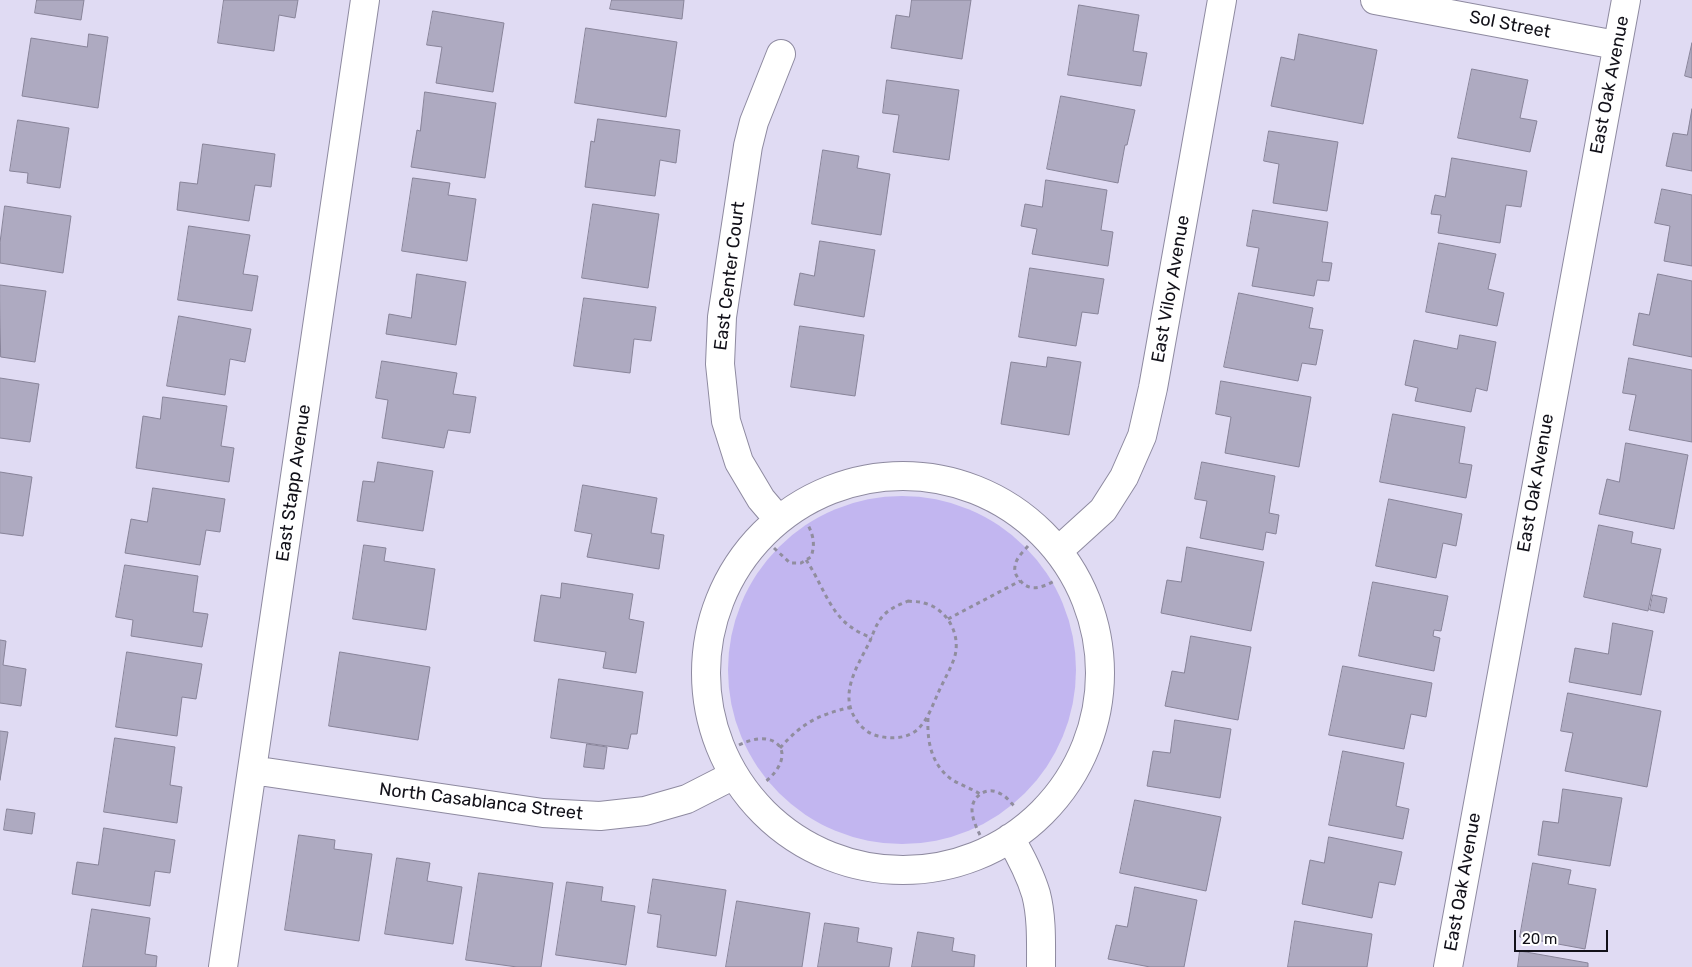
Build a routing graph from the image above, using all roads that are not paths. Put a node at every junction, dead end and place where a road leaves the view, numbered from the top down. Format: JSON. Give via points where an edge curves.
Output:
{"nodes":[{"id":1,"x":365,"y":0,"type":"edge"},
{"id":2,"x":1222,"y":0,"type":"edge"},
{"id":3,"x":1375,"y":0,"type":"edge"},
{"id":4,"x":1626,"y":0,"type":"edge"},
{"id":5,"x":1616,"y":45,"type":"junction"},
{"id":6,"x":781,"y":54,"type":"dead end"},
{"id":7,"x":778,"y":519,"type":"junction"},
{"id":8,"x":1059,"y":550,"type":"junction"},
{"id":9,"x":252,"y":770,"type":"junction"},
{"id":10,"x":736,"y":774,"type":"junction"},
{"id":11,"x":1010,"y":838,"type":"junction"},
{"id":12,"x":223,"y":967,"type":"edge"},
{"id":13,"x":1041,"y":967,"type":"edge"},
{"id":14,"x":1448,"y":967,"type":"edge"}],
"edges":[{"from":1,"to":9,"type":"street","name":"East Stapp Avenue"},
{"from":2,"to":8,"type":"street","name":"East Viloy Avenue","via":[[1142,436],[1124,477],[1103,510]]},
{"from":3,"to":5,"type":"street","name":"Sol Street"},
{"from":4,"to":5,"type":"street","name":"East Oak Avenue"},
{"from":5,"to":14,"type":"street","name":"East Oak Avenue"},
{"from":6,"to":7,"type":"street","name":"East Center Court","via":[[748,146],[722,317],[720,364],[726,421],[739,462],[761,499]]},
{"from":7,"to":8,"type":"street","via":[[833,487],[896,474],[960,482],[1018,510]]},
{"from":7,"to":10,"type":"street","via":[[739,562],[714,613],[706,669],[713,725]]},
{"from":8,"to":11,"type":"street","via":[[1092,612],[1101,674],[1091,736],[1062,792]]},
{"from":9,"to":10,"type":"street","name":"North Casablanca Street","via":[[543,813],[600,816],[646,811],[687,799]]},
{"from":9,"to":12,"type":"street","name":"East Stapp Avenue"},
{"from":10,"to":11,"type":"street","via":[[777,826],[832,858],[895,871],[959,864]]},
{"from":11,"to":13,"type":"street","via":[[1036,894]]}]}
